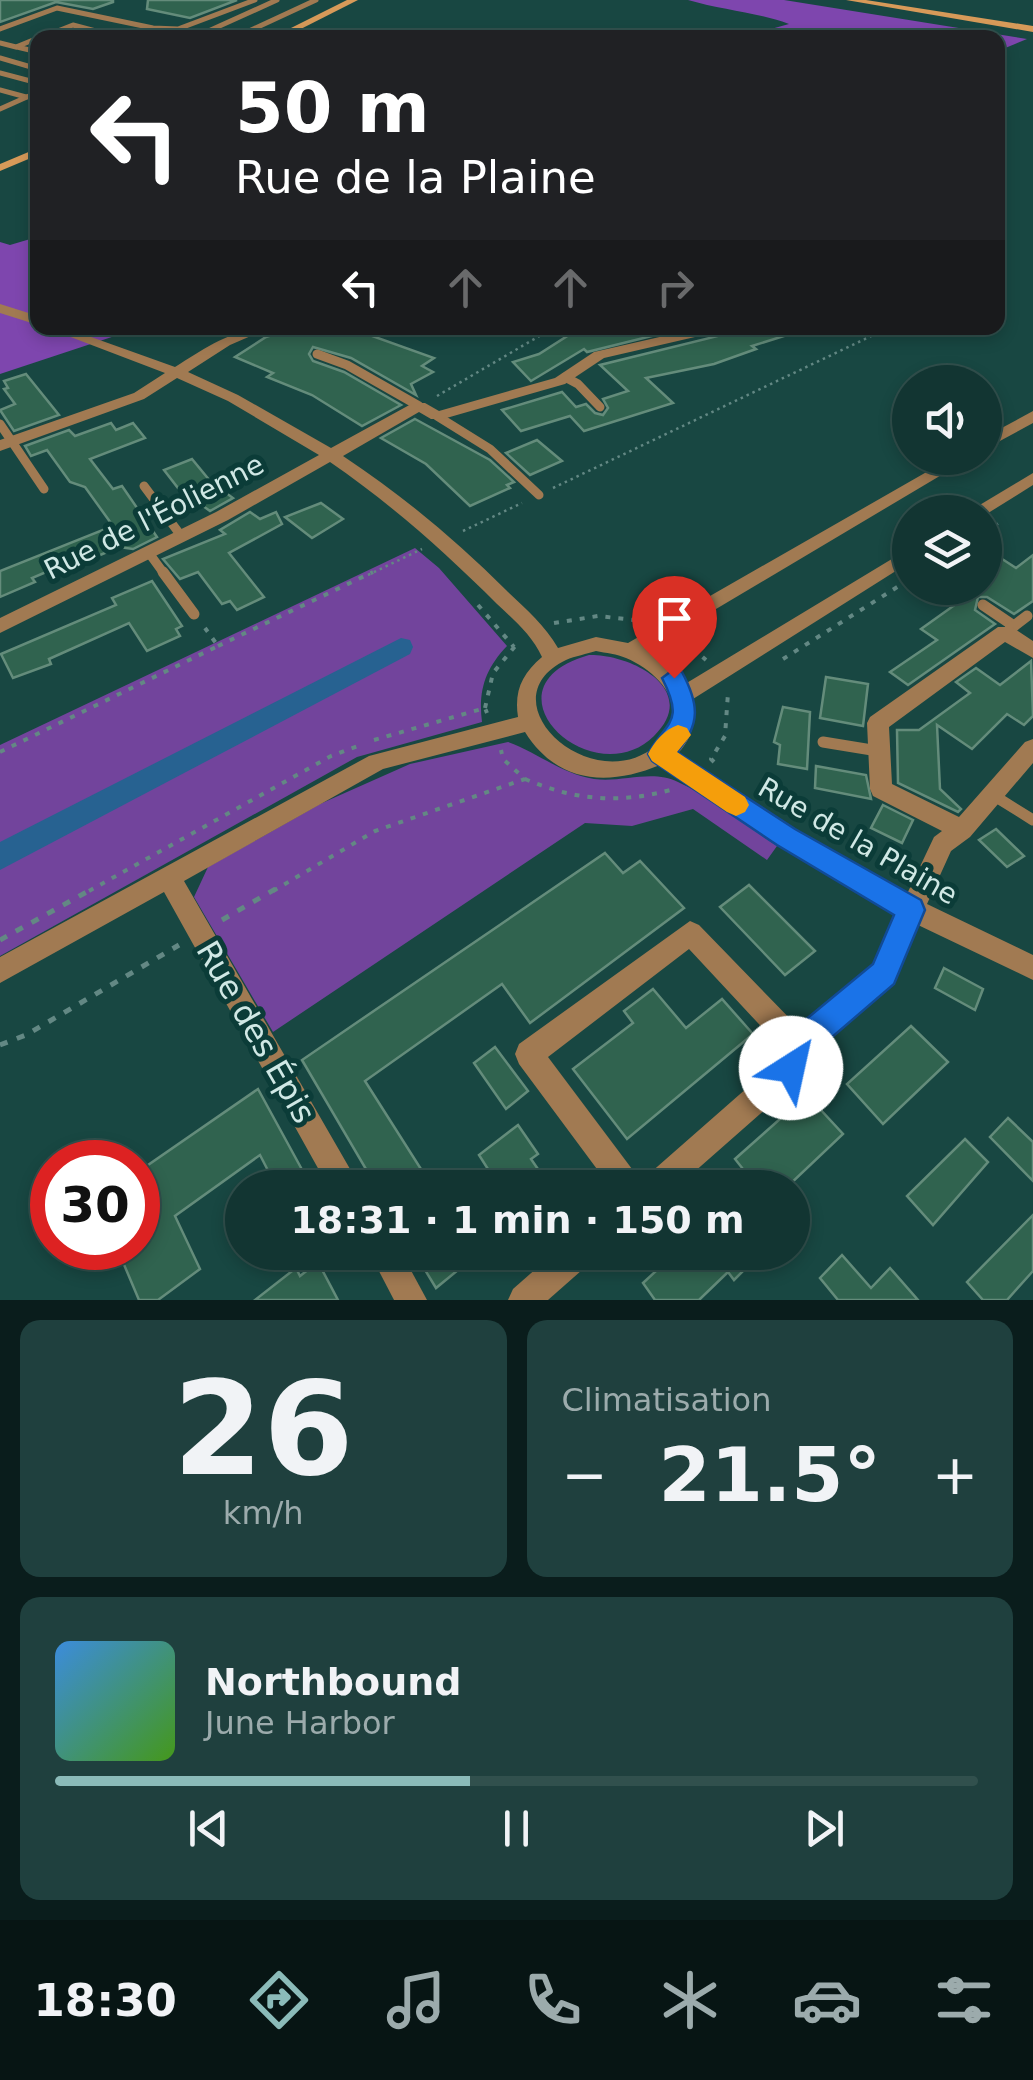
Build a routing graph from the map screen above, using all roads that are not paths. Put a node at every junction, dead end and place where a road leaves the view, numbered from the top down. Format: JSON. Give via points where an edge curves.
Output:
{"nodes":[{"id":1,"x":255,"y":0,"type":"edge"},
{"id":2,"x":264,"y":0,"type":"edge"},
{"id":3,"x":277,"y":0,"type":"edge"},
{"id":4,"x":316,"y":0,"type":"edge"},
{"id":5,"x":354,"y":0,"type":"edge"},
{"id":6,"x":850,"y":0,"type":"edge"},
{"id":7,"x":1033,"y":28,"type":"edge"},
{"id":8,"x":0,"y":29,"type":"edge"},
{"id":9,"x":60,"y":30,"type":"edge"},
{"id":10,"x":92,"y":30,"type":"edge"},
{"id":11,"x":198,"y":30,"type":"edge"},
{"id":12,"x":211,"y":30,"type":"edge"},
{"id":13,"x":251,"y":30,"type":"edge"},
{"id":14,"x":292,"y":30,"type":"edge"},
{"id":15,"x":30,"y":42,"type":"edge"},
{"id":16,"x":0,"y":43,"type":"edge"},
{"id":17,"x":16,"y":47,"type":"junction"},
{"id":18,"x":30,"y":50,"type":"edge"},
{"id":19,"x":0,"y":58,"type":"edge"},
{"id":20,"x":30,"y":72,"type":"edge"},
{"id":21,"x":0,"y":73,"type":"edge"},
{"id":22,"x":30,"y":75,"type":"edge"},
{"id":23,"x":0,"y":90,"type":"edge"},
{"id":24,"x":30,"y":96,"type":"edge"},
{"id":25,"x":27,"y":97,"type":"junction"},
{"id":26,"x":0,"y":108,"type":"edge"},
{"id":27,"x":30,"y":152,"type":"edge"},
{"id":28,"x":0,"y":168,"type":"edge"},
{"id":29,"x":0,"y":308,"type":"edge"},
{"id":30,"x":30,"y":319,"type":"edge"},
{"id":31,"x":73,"y":335,"type":"edge"},
{"id":32,"x":244,"y":335,"type":"edge"},
{"id":33,"x":686,"y":335,"type":"edge"},
{"id":34,"x":318,"y":354,"type":"dead end"},
{"id":35,"x":178,"y":373,"type":"junction"},
{"id":36,"x":565,"y":378,"type":"junction"},
{"id":37,"x":419,"y":406,"type":"junction"},
{"id":38,"x":600,"y":407,"type":"dead end"},
{"id":39,"x":437,"y":416,"type":"junction"},
{"id":40,"x":1033,"y":416,"type":"edge"},
{"id":41,"x":0,"y":424,"type":"edge"},
{"id":42,"x":1002,"y":434,"type":"edge"},
{"id":43,"x":6,"y":444,"type":"edge"},
{"id":44,"x":331,"y":454,"type":"junction"},
{"id":45,"x":933,"y":475,"type":"edge"},
{"id":46,"x":1033,"y":478,"type":"edge"},
{"id":47,"x":144,"y":486,"type":"dead end"},
{"id":48,"x":44,"y":489,"type":"dead end"},
{"id":49,"x":538,"y":495,"type":"road end"},
{"id":50,"x":1002,"y":497,"type":"edge"},
{"id":51,"x":182,"y":537,"type":"junction"},
{"id":52,"x":148,"y":553,"type":"junction"},
{"id":53,"x":892,"y":565,"type":"edge"},
{"id":54,"x":984,"y":605,"type":"edge"},
{"id":55,"x":194,"y":614,"type":"road end"},
{"id":56,"x":1027,"y":616,"type":"dead end"},
{"id":57,"x":0,"y":626,"type":"edge"},
{"id":58,"x":1010,"y":629,"type":"junction"},
{"id":59,"x":632,"y":649,"type":"junction"},
{"id":60,"x":1033,"y":651,"type":"edge"},
{"id":61,"x":552,"y":657,"type":"junction"},
{"id":62,"x":683,"y":695,"type":"junction"},
{"id":63,"x":527,"y":723,"type":"junction"},
{"id":64,"x":824,"y":742,"type":"dead end"},
{"id":65,"x":1033,"y":748,"type":"edge"},
{"id":66,"x":880,"y":752,"type":"junction"},
{"id":67,"x":660,"y":754,"type":"junction"},
{"id":68,"x":992,"y":795,"type":"junction"},
{"id":69,"x":1033,"y":820,"type":"edge"},
{"id":70,"x":962,"y":830,"type":"junction"},
{"id":71,"x":168,"y":876,"type":"junction"},
{"id":72,"x":911,"y":910,"type":"junction"},
{"id":73,"x":1033,"y":968,"type":"edge"},
{"id":74,"x":0,"y":971,"type":"edge"},
{"id":75,"x":798,"y":1046,"type":"junction"},
{"id":76,"x":336,"y":1170,"type":"edge"},
{"id":77,"x":615,"y":1170,"type":"edge"},
{"id":78,"x":674,"y":1170,"type":"edge"},
{"id":79,"x":394,"y":1270,"type":"edge"},
{"id":80,"x":558,"y":1270,"type":"edge"},
{"id":81,"x":411,"y":1300,"type":"edge"},
{"id":82,"x":524,"y":1300,"type":"edge"}],
"edges":[{"from":1,"to":8,"type":"lane","via":[[185,28],[57,8]]},
{"from":2,"to":11,"type":"lane"},
{"from":3,"to":12,"type":"lane"},
{"from":4,"to":13,"type":"lane"},
{"from":5,"to":14,"type":"street"},
{"from":6,"to":7,"type":"street"},
{"from":9,"to":10,"type":"lane"},
{"from":15,"to":17,"type":"lane"},
{"from":16,"to":17,"type":"lane"},
{"from":17,"to":18,"type":"lane"},
{"from":19,"to":20,"type":"lane"},
{"from":21,"to":22,"type":"lane"},
{"from":23,"to":25,"type":"lane"},
{"from":24,"to":25,"type":"lane"},
{"from":25,"to":26,"type":"lane"},
{"from":27,"to":28,"type":"street"},
{"from":29,"to":30,"type":"street"},
{"from":31,"to":35,"type":"street"},
{"from":32,"to":35,"type":"street"},
{"from":33,"to":36,"type":"street","via":[[599,355]]},
{"from":34,"to":37,"type":"lane"},
{"from":35,"to":43,"type":"street","via":[[139,396]]},
{"from":35,"to":44,"type":"street"},
{"from":36,"to":38,"type":"lane"},
{"from":36,"to":39,"type":"street"},
{"from":37,"to":39,"type":"street"},
{"from":37,"to":44,"type":"street","name":"Rue de l'Éolienne"},
{"from":39,"to":49,"type":"lane","via":[[490,449]]},
{"from":40,"to":42,"type":"street"},
{"from":41,"to":43,"type":"lane"},
{"from":43,"to":48,"type":"lane"},
{"from":44,"to":51,"type":"street","name":"Rue de l'Éolienne"},
{"from":44,"to":61,"type":"street","via":[[462,556]]},
{"from":45,"to":59,"type":"street"},
{"from":46,"to":50,"type":"street"},
{"from":47,"to":51,"type":"lane"},
{"from":51,"to":52,"type":"street","name":"Rue de l'Éolienne"},
{"from":52,"to":55,"type":"lane"},
{"from":52,"to":57,"type":"street","name":"Rue de l'Éolienne"},
{"from":53,"to":62,"type":"street"},
{"from":54,"to":58,"type":"lane"},
{"from":56,"to":58,"type":"lane"},
{"from":58,"to":60,"type":"street"},
{"from":58,"to":66,"type":"street","via":[[878,723]]},
{"from":59,"to":61,"type":"street","via":[[596,644]]},
{"from":59,"to":62,"type":"street","via":[[660,664]]},
{"from":61,"to":63,"type":"street","via":[[527,686]]},
{"from":62,"to":67,"type":"street","via":[[682,730]]},
{"from":63,"to":67,"type":"street","via":[[548,748],[580,766],[632,767]]},
{"from":63,"to":71,"type":"street","via":[[377,762]]},
{"from":64,"to":66,"type":"lane"},
{"from":65,"to":68,"type":"street"},
{"from":66,"to":70,"type":"street","via":[[881,789]]},
{"from":67,"to":72,"type":"street","name":"Rue de la Plaine"},
{"from":68,"to":69,"type":"lane"},
{"from":68,"to":70,"type":"street"},
{"from":70,"to":72,"type":"street","via":[[942,844]]},
{"from":71,"to":74,"type":"street"},
{"from":71,"to":76,"type":"street","name":"Rue des Épis"},
{"from":72,"to":73,"type":"street","name":"Rue de la Plaine"},
{"from":72,"to":75,"type":"street","via":[[883,974]]},
{"from":75,"to":77,"type":"street","via":[[690,932],[529,1054]]},
{"from":75,"to":78,"type":"street","via":[[791,1068]]},
{"from":79,"to":81,"type":"street"},
{"from":80,"to":82,"type":"street"}]}
